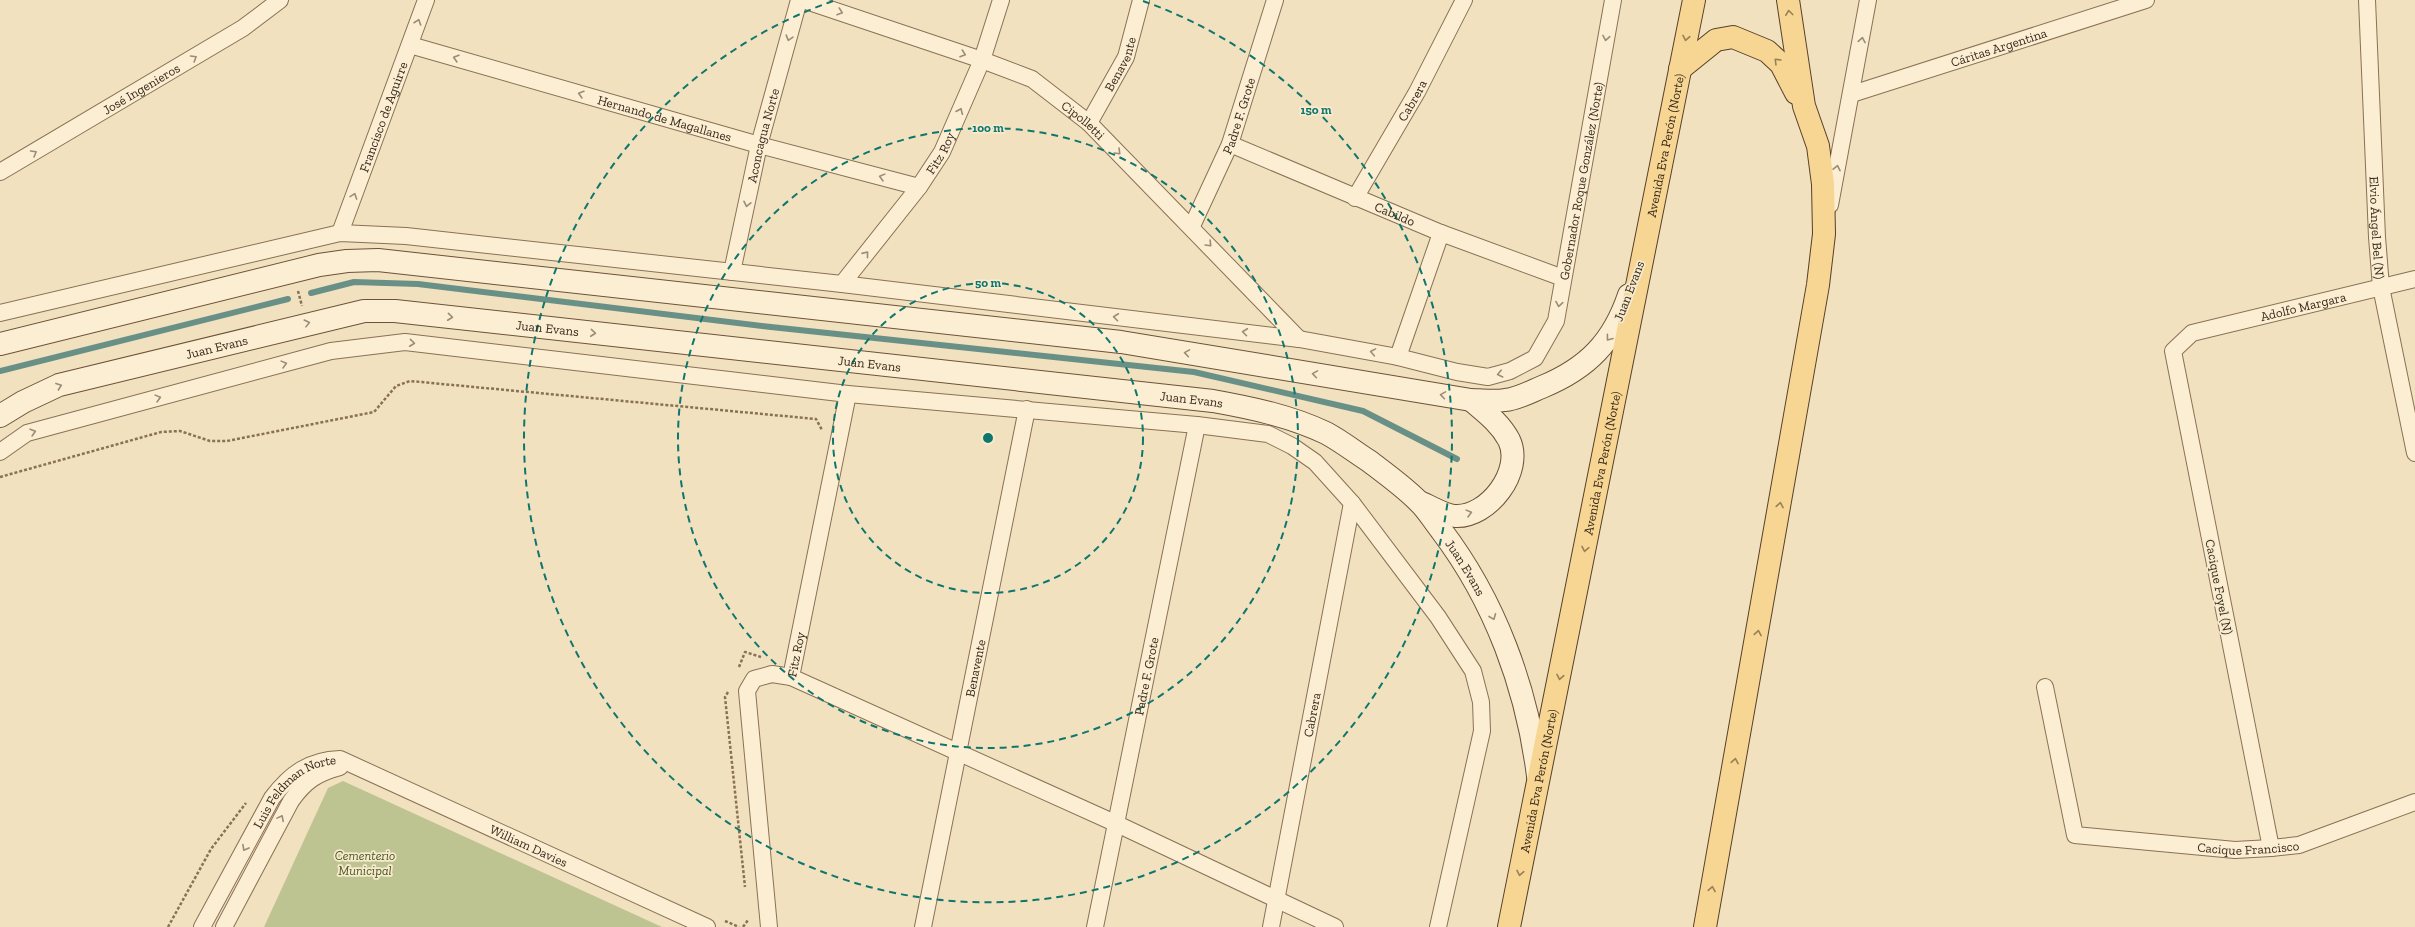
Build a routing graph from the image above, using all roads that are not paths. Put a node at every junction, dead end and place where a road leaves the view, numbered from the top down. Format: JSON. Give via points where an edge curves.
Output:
{"nodes":[{"id":1,"x":280,"y":0,"type":"edge"},
{"id":2,"x":426,"y":0,"type":"edge"},
{"id":3,"x":799,"y":0,"type":"edge"},
{"id":4,"x":803,"y":0,"type":"edge"},
{"id":5,"x":1001,"y":0,"type":"edge"},
{"id":6,"x":1141,"y":0,"type":"edge"},
{"id":7,"x":1275,"y":0,"type":"edge"},
{"id":8,"x":1464,"y":0,"type":"edge"},
{"id":9,"x":1613,"y":0,"type":"edge"},
{"id":10,"x":1694,"y":0,"type":"edge"},
{"id":11,"x":1788,"y":0,"type":"edge"},
{"id":12,"x":1868,"y":0,"type":"edge"},
{"id":13,"x":2146,"y":0,"type":"edge"},
{"id":14,"x":2367,"y":0,"type":"edge"},
{"id":15,"x":410,"y":44,"type":"junction"},
{"id":16,"x":982,"y":60,"type":"junction"},
{"id":17,"x":1680,"y":69,"type":"junction"},
{"id":18,"x":1852,"y":94,"type":"junction"},
{"id":19,"x":1804,"y":106,"type":"junction"},
{"id":20,"x":1089,"y":123,"type":"junction"},
{"id":21,"x":1230,"y":144,"type":"junction"},
{"id":22,"x":759,"y":145,"type":"junction"},
{"id":23,"x":0,"y":172,"type":"edge"},
{"id":24,"x":920,"y":187,"type":"junction"},
{"id":25,"x":1355,"y":198,"type":"junction"},
{"id":26,"x":1192,"y":226,"type":"junction"},
{"id":27,"x":340,"y":233,"type":"junction"},
{"id":28,"x":1441,"y":233,"type":"junction"},
{"id":29,"x":1824,"y":234,"type":"junction"},
{"id":30,"x":1644,"y":250,"type":"junction"},
{"id":31,"x":732,"y":272,"type":"junction"},
{"id":32,"x":1563,"y":278,"type":"junction"},
{"id":33,"x":2415,"y":279,"type":"edge"},
{"id":34,"x":842,"y":284,"type":"junction"},
{"id":35,"x":2381,"y":287,"type":"junction"},
{"id":36,"x":0,"y":313,"type":"edge"},
{"id":37,"x":2192,"y":333,"type":"joint"},
{"id":38,"x":1299,"y":339,"type":"junction"},
{"id":39,"x":0,"y":344,"type":"edge"},
{"id":40,"x":1398,"y":357,"type":"junction"},
{"id":41,"x":848,"y":394,"type":"junction"},
{"id":42,"x":1471,"y":400,"type":"junction"},
{"id":43,"x":1027,"y":409,"type":"junction"},
{"id":44,"x":0,"y":416,"type":"edge"},
{"id":45,"x":1197,"y":425,"type":"junction"},
{"id":46,"x":0,"y":452,"type":"edge"},
{"id":47,"x":2415,"y":453,"type":"edge"},
{"id":48,"x":1419,"y":502,"type":"junction"},
{"id":49,"x":1352,"y":503,"type":"junction"},
{"id":50,"x":791,"y":676,"type":"junction"},
{"id":51,"x":2045,"y":687,"type":"dead end"},
{"id":52,"x":959,"y":752,"type":"junction"},
{"id":53,"x":351,"y":764,"type":"junction"},
{"id":54,"x":1538,"y":782,"type":"junction"},
{"id":55,"x":2415,"y":802,"type":"edge"},
{"id":56,"x":1117,"y":824,"type":"junction"},
{"id":57,"x":2271,"y":848,"type":"junction"},
{"id":58,"x":1277,"y":899,"type":"junction"},
{"id":59,"x":713,"y":922,"type":"edge"},
{"id":60,"x":202,"y":927,"type":"edge"},
{"id":61,"x":224,"y":927,"type":"edge"},
{"id":62,"x":769,"y":927,"type":"edge"},
{"id":63,"x":923,"y":927,"type":"edge"},
{"id":64,"x":1095,"y":927,"type":"edge"},
{"id":65,"x":1271,"y":927,"type":"edge"},
{"id":66,"x":1335,"y":927,"type":"edge"},
{"id":67,"x":1438,"y":927,"type":"edge"},
{"id":68,"x":1509,"y":927,"type":"edge"},
{"id":69,"x":1705,"y":927,"type":"edge"}],
"edges":[{"from":23,"to":1,"type":"street","name":"José Ingenieros","one_way":true,"via":[[243,28]]},
{"from":15,"to":2,"type":"street","name":"Francisco de Aguirre","one_way":true},
{"from":3,"to":22,"type":"street","name":"Aconcagua Norte","one_way":true},
{"from":4,"to":16,"type":"street","name":"Cipolletti","one_way":true},
{"from":5,"to":16,"type":"street","name":"Fitz Roy"},
{"from":6,"to":20,"type":"street","name":"Benavente","via":[[1126,57]]},
{"from":7,"to":21,"type":"street","name":"Padre F. Grote"},
{"from":8,"to":25,"type":"street","name":"Cabrera","via":[[1417,92]]},
{"from":9,"to":32,"type":"street","name":"Gobernador Roque González (Norte)","one_way":true},
{"from":10,"to":17,"type":"main road","name":"Avenida Eva Perón (Norte)","one_way":true},
{"from":19,"to":11,"type":"main road","one_way":true},
{"from":18,"to":12,"type":"street","one_way":true},
{"from":13,"to":18,"type":"street","name":"Cáritas Argentina"},
{"from":14,"to":35,"type":"street","name":"Elvio Ángel Bel (N)","via":[[2376,229]]},
{"from":22,"to":15,"type":"street","name":"Hernando de Magallanes","one_way":true},
{"from":27,"to":15,"type":"street","name":"Francisco de Aguirre","one_way":true,"via":[[387,100]]},
{"from":16,"to":20,"type":"street","name":"Cipolletti","via":[[1032,79]]},
{"from":24,"to":16,"type":"street","name":"Fitz Roy","one_way":true,"via":[[942,152]]},
{"from":19,"to":17,"type":"main road","one_way":true,"via":[[1781,64],[1767,51],[1733,37],[1716,40]]},
{"from":17,"to":30,"type":"main road","name":"Avenida Eva Perón (Norte)"},
{"from":29,"to":18,"type":"street","one_way":true},
{"from":19,"to":29,"type":"main road","via":[[1818,146],[1823,184]]},
{"from":20,"to":26,"type":"street","name":"Cipolletti","one_way":true},
{"from":21,"to":25,"type":"street","name":"Cabildo"},
{"from":21,"to":26,"type":"street","name":"Padre F. Grote"},
{"from":24,"to":22,"type":"street","name":"Hernando de Magallanes","one_way":true},
{"from":22,"to":31,"type":"street","name":"Aconcagua Norte","one_way":true},
{"from":34,"to":24,"type":"street","name":"Fitz Roy","one_way":true},
{"from":25,"to":28,"type":"street","name":"Cabildo"},
{"from":26,"to":38,"type":"street","name":"Cipolletti","one_way":true},
{"from":27,"to":31,"type":"street","via":[[406,236]]},
{"from":27,"to":36,"type":"street"},
{"from":28,"to":32,"type":"street","name":"Cabildo"},
{"from":28,"to":40,"type":"street"},
{"from":69,"to":29,"type":"main road","one_way":true,"via":[[1816,293]]},
{"from":30,"to":42,"type":"street","name":"Juan Evans","one_way":true,"via":[[1622,317],[1610,337],[1588,362],[1558,380],[1527,393],[1504,400]]},
{"from":30,"to":54,"type":"main road","name":"Avenida Eva Perón (Norte)","one_way":true},
{"from":31,"to":34,"type":"street"},
{"from":32,"to":40,"type":"street","name":"Gobernador Roque González (Norte)","one_way":true,"via":[[1556,321],[1535,358],[1510,371],[1488,376],[1457,372]]},
{"from":33,"to":35,"type":"street","name":"Adolfo Margara"},
{"from":38,"to":34,"type":"street","one_way":true},
{"from":35,"to":37,"type":"street","name":"Adolfo Margara"},
{"from":35,"to":47,"type":"street","name":"Elvio Ángel Bel (N)"},
{"from":37,"to":57,"type":"street","name":"Cacique Foyel (N)","via":[[2173,351]]},
{"from":40,"to":38,"type":"street","one_way":true},
{"from":42,"to":39,"type":"street","name":"Juan Evans","one_way":true,"via":[[1121,342],[378,260],[319,264]]},
{"from":41,"to":43,"type":"street","name":"Juan Evans"},
{"from":46,"to":41,"type":"street","name":"Juan Evans","one_way":true,"via":[[27,433],[331,351],[405,342]]},
{"from":41,"to":50,"type":"street","name":"Fitz Roy"},
{"from":48,"to":42,"type":"street","one_way":true,"via":[[1455,516],[1475,511],[1498,494],[1510,475],[1514,458],[1509,440],[1496,422]]},
{"from":43,"to":45,"type":"street","name":"Juan Evans"},
{"from":43,"to":52,"type":"street","name":"Benavente"},
{"from":44,"to":48,"type":"street","name":"Juan Evans","one_way":true,"via":[[59,385],[335,316],[364,311],[395,311],[1213,401],[1287,417],[1327,434],[1391,478]]},
{"from":45,"to":49,"type":"street","name":"Juan Evans","via":[[1268,434],[1292,446],[1316,462]]},
{"from":45,"to":56,"type":"street","name":"Padre F. Grote"},
{"from":48,"to":54,"type":"street","name":"Juan Evans","one_way":true,"via":[[1455,548],[1484,595],[1520,687],[1532,734]]},
{"from":49,"to":58,"type":"street","name":"Cabrera"},
{"from":49,"to":67,"type":"street","name":"Juan Evans","via":[[1438,616],[1473,671],[1481,702],[1482,731]]},
{"from":50,"to":52,"type":"street"},
{"from":50,"to":62,"type":"street","name":"Fitz Roy","via":[[772,674],[754,678],[747,690]]},
{"from":51,"to":57,"type":"street","name":"Cacique Francisco","via":[[2075,835],[2235,850]]},
{"from":52,"to":56,"type":"street"},
{"from":52,"to":63,"type":"street","name":"Benavente"},
{"from":53,"to":59,"type":"street","name":"William Davies"},
{"from":53,"to":60,"type":"street","name":"Luis Feldman Norte","one_way":true,"via":[[340,759],[324,760],[306,766],[285,781],[272,798]]},
{"from":61,"to":53,"type":"street","name":"Luis Feldman Norte","one_way":true,"via":[[290,801],[320,772]]},
{"from":54,"to":68,"type":"main road","name":"Avenida Eva Perón (Norte)","one_way":true},
{"from":55,"to":57,"type":"street","name":"Cacique Francisco","via":[[2298,845]]},
{"from":56,"to":58,"type":"street"},
{"from":56,"to":64,"type":"street","name":"Padre F. Grote"},
{"from":58,"to":65,"type":"street","name":"Cabrera"},
{"from":58,"to":66,"type":"street"}]}
